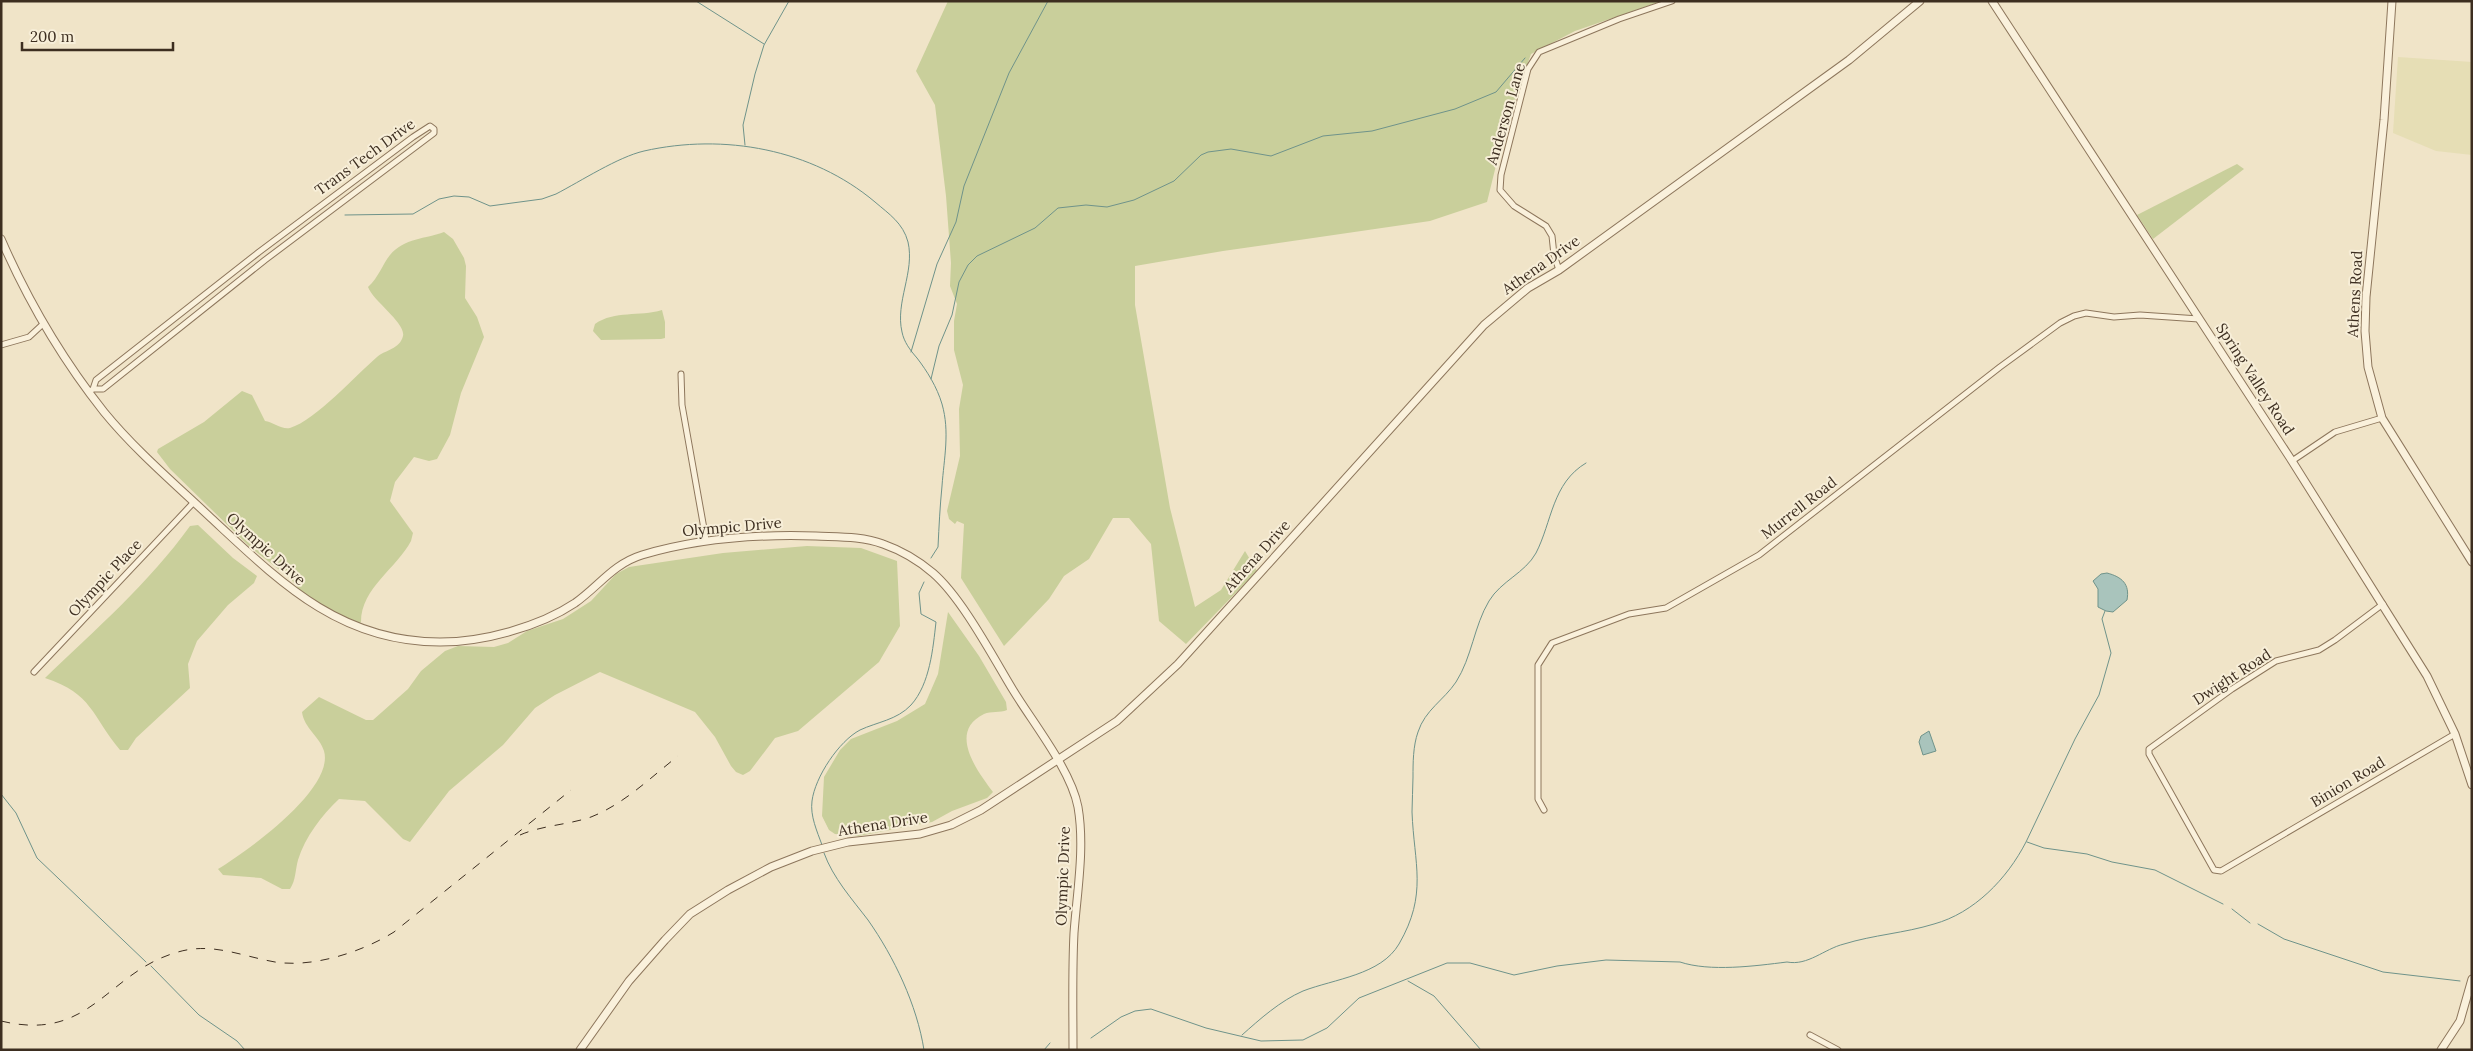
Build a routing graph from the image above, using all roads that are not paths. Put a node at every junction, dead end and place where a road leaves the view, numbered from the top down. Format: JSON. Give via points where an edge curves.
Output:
{"nodes":[{"id":1,"x":1672,"y":1,"type":"edge"},
{"id":2,"x":1920,"y":1,"type":"edge"},
{"id":3,"x":1992,"y":1,"type":"edge"},
{"id":4,"x":2392,"y":1,"type":"edge"},
{"id":5,"x":371,"y":167,"type":"junction"},
{"id":6,"x":378,"y":175,"type":"junction"},
{"id":7,"x":315,"y":210,"type":"junction"},
{"id":8,"x":322,"y":218,"type":"junction"},
{"id":9,"x":1,"y":240,"type":"edge"},
{"id":10,"x":259,"y":252,"type":"junction"},
{"id":11,"x":265,"y":260,"type":"junction"},
{"id":12,"x":1560,"y":270,"type":"junction"},
{"id":13,"x":2199,"y":319,"type":"junction"},
{"id":14,"x":43,"y":324,"type":"junction"},
{"id":15,"x":1,"y":345,"type":"edge"},
{"id":16,"x":681,"y":374,"type":"dead end"},
{"id":17,"x":91,"y":390,"type":"junction"},
{"id":18,"x":2382,"y":418,"type":"junction"},
{"id":19,"x":2292,"y":461,"type":"junction"},
{"id":20,"x":194,"y":502,"type":"junction"},
{"id":21,"x":706,"y":540,"type":"junction"},
{"id":22,"x":2472,"y":562,"type":"edge"},
{"id":23,"x":2383,"y":604,"type":"junction"},
{"id":24,"x":34,"y":672,"type":"dead end"},
{"id":25,"x":2455,"y":734,"type":"junction"},
{"id":26,"x":1058,"y":760,"type":"junction"},
{"id":27,"x":2162,"y":777,"type":"joint"},
{"id":28,"x":2472,"y":785,"type":"edge"},
{"id":29,"x":1544,"y":810,"type":"dead end"},
{"id":30,"x":2472,"y":979,"type":"edge"},
{"id":31,"x":1810,"y":1035,"type":"dead end"},
{"id":32,"x":580,"y":1050,"type":"edge"},
{"id":33,"x":1073,"y":1050,"type":"edge"},
{"id":34,"x":1838,"y":1050,"type":"edge"},
{"id":35,"x":2441,"y":1050,"type":"edge"}],
"edges":[{"from":1,"to":12,"type":"street","name":"Anderson Lane","via":[[1539,52],[1528,69],[1500,190],[1514,206],[1546,226],[1552,236]]},
{"from":2,"to":12,"type":"street","name":"Athena Drive","via":[[1849,60]]},
{"from":3,"to":13,"type":"street","name":"Spring Valley Road"},
{"from":4,"to":18,"type":"street","name":"Athens Road","via":[[2365,331],[2371,384]]},
{"from":5,"to":6,"type":"street"},
{"from":5,"to":6,"type":"street","name":"Trans Tech Drive","via":[[430,126],[434,128],[434,132]]},
{"from":5,"to":7,"type":"street","name":"Trans Tech Drive"},
{"from":6,"to":8,"type":"street","name":"Trans Tech Drive"},
{"from":7,"to":8,"type":"street"},
{"from":7,"to":10,"type":"street","name":"Trans Tech Drive"},
{"from":8,"to":11,"type":"street","name":"Trans Tech Drive"},
{"from":9,"to":14,"type":"street","name":"Olympic Drive"},
{"from":10,"to":11,"type":"street"},
{"from":10,"to":17,"type":"street","name":"Trans Tech Drive","via":[[96,380]]},
{"from":11,"to":17,"type":"street","name":"Trans Tech Drive","via":[[103,389]]},
{"from":12,"to":26,"type":"street","name":"Athena Drive","via":[[1528,288],[1484,324],[1160,682],[1118,721]]},
{"from":13,"to":19,"type":"street","name":"Spring Valley Road"},
{"from":13,"to":29,"type":"street","name":"Murrell Road","via":[[2140,315],[2114,317],[2086,313],[2060,323],[1759,556],[1666,608],[1629,614],[1552,643],[1538,665],[1538,799]]},
{"from":14,"to":15,"type":"street","via":[[29,337]]},
{"from":14,"to":17,"type":"street","name":"Olympic Drive"},
{"from":16,"to":21,"type":"street","via":[[682,405]]},
{"from":17,"to":20,"type":"street","name":"Olympic Drive","via":[[121,430]]},
{"from":18,"to":19,"type":"street","via":[[2335,432]]},
{"from":18,"to":22,"type":"street","name":"Athens Road"},
{"from":19,"to":23,"type":"street","name":"Spring Valley Road"},
{"from":20,"to":21,"type":"street","name":"Olympic Drive","via":[[263,568],[302,598],[365,630],[426,642],[473,641],[526,625],[571,605],[621,563]]},
{"from":20,"to":24,"type":"street","name":"Olympic Place"},
{"from":21,"to":26,"type":"street","name":"Olympic Drive","via":[[784,535],[845,537],[883,544],[913,558],[937,576],[963,610]]},
{"from":23,"to":25,"type":"street","name":"Spring Valley Road","via":[[2428,676]]},
{"from":23,"to":27,"type":"street","name":"Dwight Road","via":[[2319,650],[2276,661],[2149,749]]},
{"from":25,"to":27,"type":"street","name":"Binion Road","via":[[2223,870],[2214,870]]},
{"from":25,"to":28,"type":"street","name":"Spring Valley Road"},
{"from":26,"to":32,"type":"street","name":"Athena Drive","via":[[981,810],[951,825],[920,834],[848,842],[812,851],[771,867],[728,890],[690,914],[665,940]]},
{"from":26,"to":33,"type":"street","name":"Olympic Drive","via":[[1074,794],[1080,832],[1072,966]]},
{"from":30,"to":35,"type":"street","via":[[2460,1021]]},
{"from":31,"to":34,"type":"street"}]}
